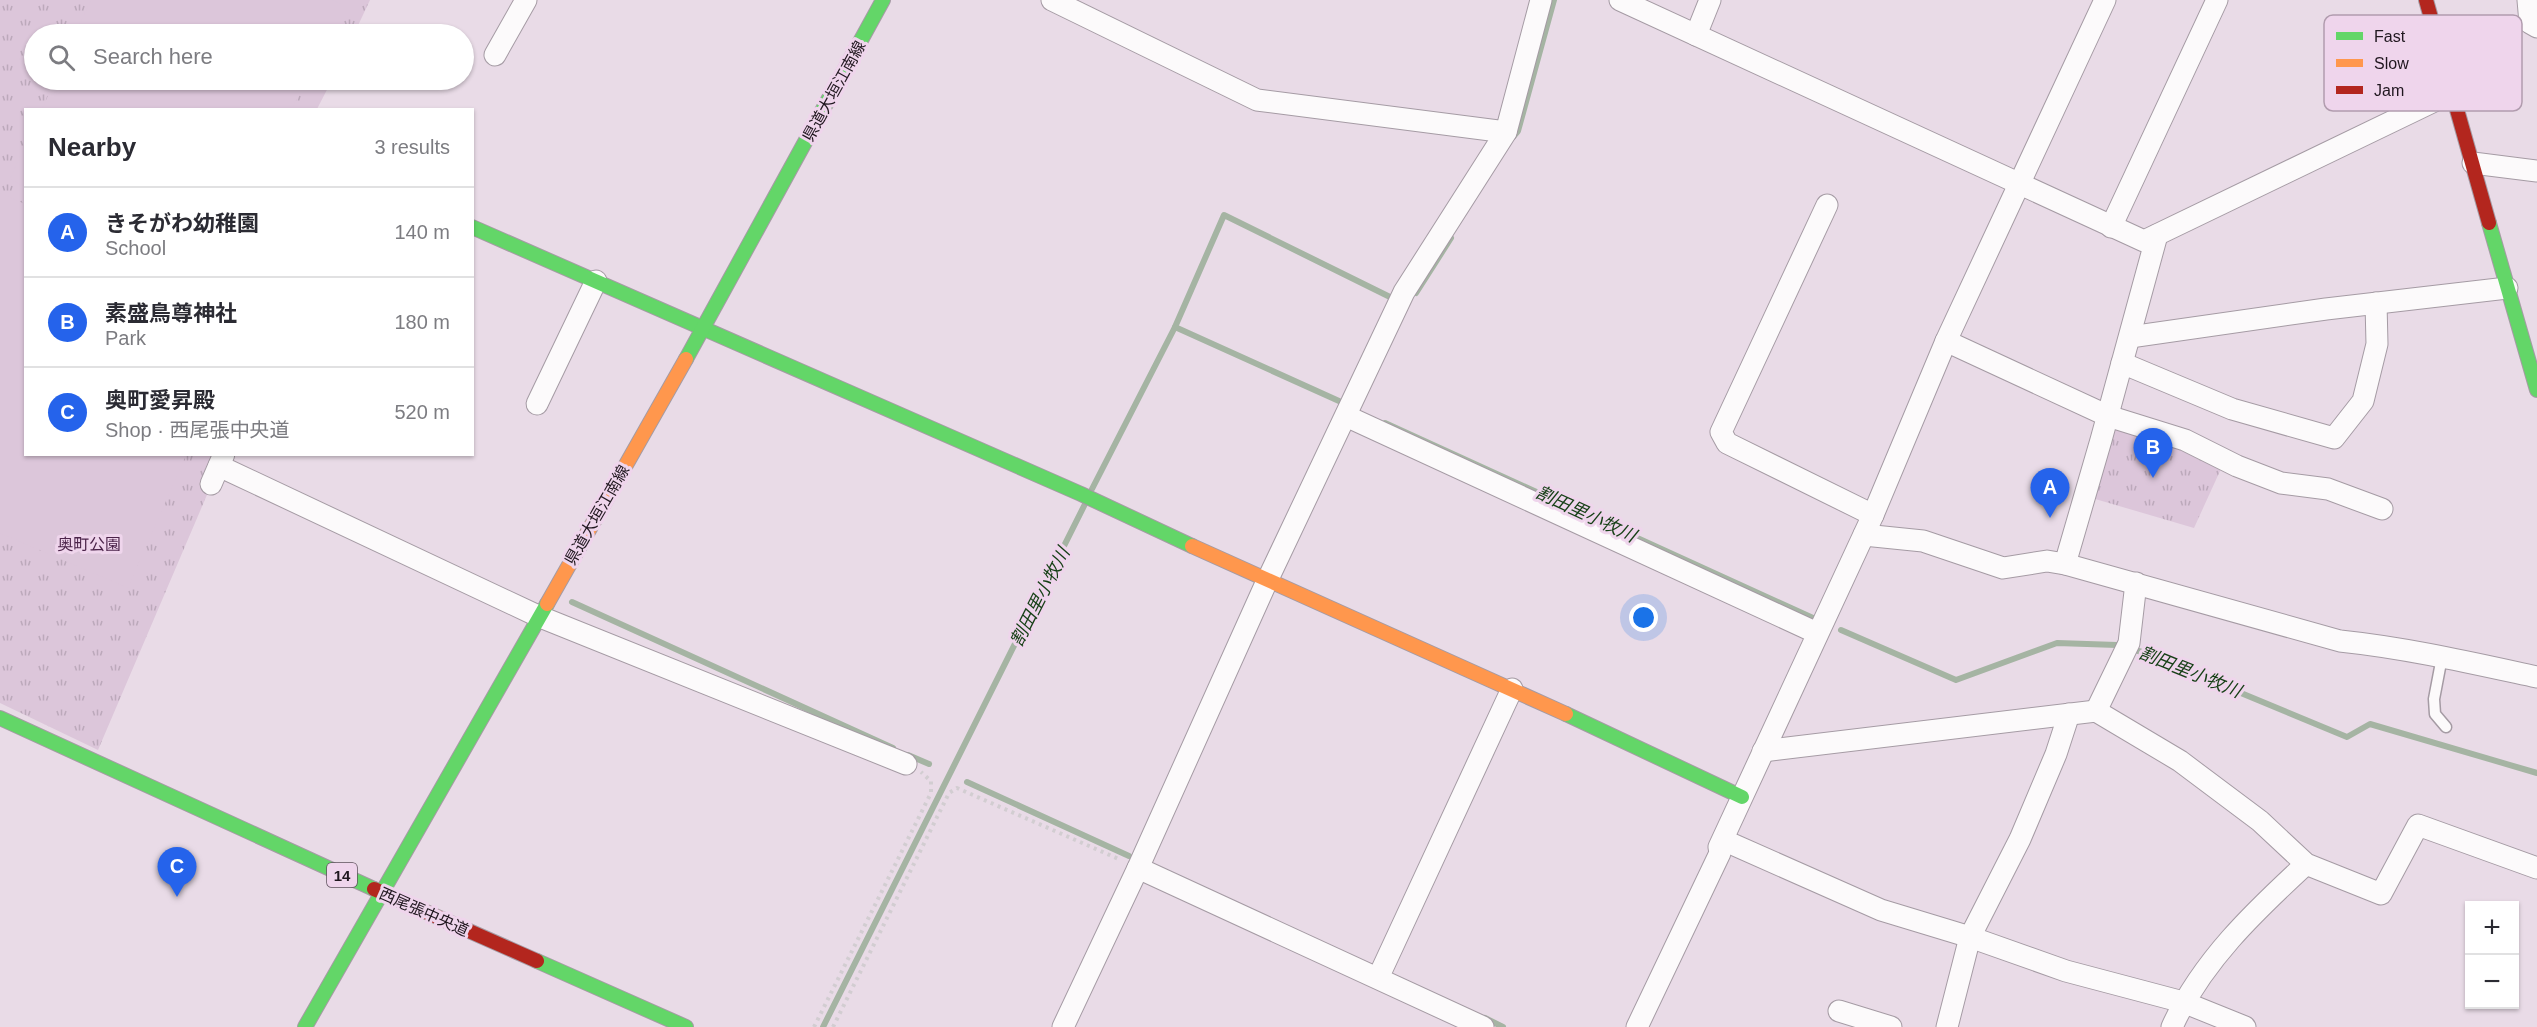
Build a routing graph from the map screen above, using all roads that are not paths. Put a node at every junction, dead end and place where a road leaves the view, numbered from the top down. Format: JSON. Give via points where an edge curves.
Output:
{"nodes":[{"id":1,"x":526,"y":0,"type":"edge"},
{"id":2,"x":883,"y":0,"type":"edge"},
{"id":3,"x":1052,"y":0,"type":"edge"},
{"id":4,"x":1541,"y":0,"type":"edge"},
{"id":5,"x":1620,"y":0,"type":"edge"},
{"id":6,"x":1710,"y":0,"type":"edge"},
{"id":7,"x":2105,"y":0,"type":"edge"},
{"id":8,"x":2217,"y":0,"type":"edge"},
{"id":9,"x":2426,"y":0,"type":"edge"},
{"id":10,"x":2528,"y":0,"type":"edge"},
{"id":11,"x":2430,"y":15,"type":"edge"},
{"id":12,"x":2537,"y":27,"type":"edge"},
{"id":13,"x":1696,"y":35,"type":"junction"},
{"id":14,"x":495,"y":55,"type":"dead end"},
{"id":15,"x":2414,"y":111,"type":"edge"},
{"id":16,"x":2457,"y":111,"type":"edge"},
{"id":17,"x":1506,"y":132,"type":"junction"},
{"id":18,"x":2473,"y":163,"type":"junction"},
{"id":19,"x":2537,"y":171,"type":"edge"},
{"id":20,"x":2019,"y":185,"type":"junction"},
{"id":21,"x":1827,"y":205,"type":"dead end"},
{"id":22,"x":2111,"y":227,"type":"junction"},
{"id":23,"x":474,"y":228,"type":"edge"},
{"id":24,"x":2157,"y":235,"type":"junction"},
{"id":25,"x":596,"y":281,"type":"junction"},
{"id":26,"x":2507,"y":288,"type":"junction"},
{"id":27,"x":2376,"y":303,"type":"junction"},
{"id":28,"x":2527,"y":321,"type":"edge"},
{"id":29,"x":704,"y":328,"type":"junction"},
{"id":30,"x":2130,"y":337,"type":"junction"},
{"id":31,"x":1946,"y":341,"type":"junction"},
{"id":32,"x":2122,"y":363,"type":"junction"},
{"id":33,"x":2537,"y":390,"type":"edge"},
{"id":34,"x":537,"y":404,"type":"dead end"},
{"id":35,"x":1346,"y":416,"type":"junction"},
{"id":36,"x":2108,"y":416,"type":"junction"},
{"id":37,"x":218,"y":468,"type":"edge"},
{"id":38,"x":2382,"y":509,"type":"dead end"},
{"id":39,"x":1873,"y":515,"type":"junction"},
{"id":40,"x":1864,"y":535,"type":"junction"},
{"id":41,"x":2065,"y":564,"type":"junction"},
{"id":42,"x":1267,"y":581,"type":"junction"},
{"id":43,"x":2136,"y":583,"type":"junction"},
{"id":44,"x":538,"y":616,"type":"junction"},
{"id":45,"x":1817,"y":633,"type":"junction"},
{"id":46,"x":2442,"y":657,"type":"junction"},
{"id":47,"x":2537,"y":677,"type":"edge"},
{"id":48,"x":1512,"y":689,"type":"junction"},
{"id":49,"x":2096,"y":711,"type":"junction"},
{"id":50,"x":2069,"y":714,"type":"junction"},
{"id":51,"x":0,"y":718,"type":"edge"},
{"id":52,"x":2446,"y":726,"type":"dead end"},
{"id":53,"x":1763,"y":751,"type":"junction"},
{"id":54,"x":906,"y":765,"type":"road end"},
{"id":55,"x":1742,"y":797,"type":"junction"},
{"id":56,"x":1723,"y":840,"type":"junction"},
{"id":57,"x":2306,"y":864,"type":"junction"},
{"id":58,"x":1138,"y":868,"type":"junction"},
{"id":59,"x":2537,"y":868,"type":"edge"},
{"id":60,"x":380,"y":892,"type":"junction"},
{"id":61,"x":1970,"y":937,"type":"junction"},
{"id":62,"x":1378,"y":978,"type":"junction"},
{"id":63,"x":2183,"y":1002,"type":"junction"},
{"id":64,"x":1839,"y":1011,"type":"dead end"},
{"id":65,"x":305,"y":1027,"type":"edge"},
{"id":66,"x":686,"y":1027,"type":"edge"},
{"id":67,"x":1063,"y":1027,"type":"edge"},
{"id":68,"x":1483,"y":1027,"type":"edge"},
{"id":69,"x":1637,"y":1027,"type":"edge"},
{"id":70,"x":1891,"y":1027,"type":"edge"},
{"id":71,"x":1947,"y":1027,"type":"edge"},
{"id":72,"x":2172,"y":1027,"type":"edge"},
{"id":73,"x":2246,"y":1027,"type":"edge"}],
"edges":[{"from":1,"to":14,"type":"street"},
{"from":2,"to":29,"type":"main road","name":"県道大垣江南線"},
{"from":3,"to":17,"type":"street","via":[[1257,100]]},
{"from":4,"to":17,"type":"street"},
{"from":5,"to":13,"type":"street"},
{"from":6,"to":13,"type":"street"},
{"from":7,"to":20,"type":"street"},
{"from":8,"to":22,"type":"street"},
{"from":9,"to":11,"type":"main road"},
{"from":10,"to":12,"type":"street","via":[[2530,23]]},
{"from":13,"to":20,"type":"street"},
{"from":15,"to":24,"type":"street"},
{"from":16,"to":18,"type":"main road"},
{"from":17,"to":35,"type":"street","via":[[1404,292]]},
{"from":18,"to":19,"type":"street"},
{"from":18,"to":26,"type":"main road"},
{"from":20,"to":22,"type":"street"},
{"from":20,"to":31,"type":"street"},
{"from":21,"to":39,"type":"street","via":[[1721,432],[1727,443]]},
{"from":22,"to":24,"type":"street","via":[[2144,241]]},
{"from":23,"to":25,"type":"main road"},
{"from":24,"to":30,"type":"street"},
{"from":25,"to":29,"type":"main road"},
{"from":25,"to":34,"type":"street"},
{"from":26,"to":27,"type":"street"},
{"from":26,"to":28,"type":"main road"},
{"from":27,"to":30,"type":"street"},
{"from":27,"to":32,"type":"street","via":[[2377,344],[2363,401],[2334,438],[2232,409]]},
{"from":28,"to":33,"type":"main road"},
{"from":29,"to":42,"type":"main road","via":[[1082,494]]},
{"from":29,"to":44,"type":"main road","name":"県道大垣江南線"},
{"from":30,"to":32,"type":"street"},
{"from":31,"to":36,"type":"street"},
{"from":31,"to":39,"type":"street"},
{"from":32,"to":36,"type":"street"},
{"from":35,"to":42,"type":"street"},
{"from":35,"to":45,"type":"street"},
{"from":36,"to":38,"type":"street","via":[[2185,440],[2281,483],[2328,489]]},
{"from":36,"to":41,"type":"street"},
{"from":37,"to":44,"type":"street"},
{"from":39,"to":40,"type":"street"},
{"from":40,"to":41,"type":"street","via":[[1923,541],[2003,568],[2047,561]]},
{"from":40,"to":45,"type":"street"},
{"from":41,"to":43,"type":"street"},
{"from":42,"to":48,"type":"main road"},
{"from":42,"to":58,"type":"street"},
{"from":43,"to":46,"type":"street","via":[[2340,641]]},
{"from":43,"to":49,"type":"street","via":[[2127,648]]},
{"from":44,"to":54,"type":"street"},
{"from":44,"to":60,"type":"main road","name":"県道大垣江南線"},
{"from":45,"to":53,"type":"street"},
{"from":46,"to":47,"type":"street"},
{"from":46,"to":52,"type":"lane","via":[[2434,699],[2435,714]]},
{"from":48,"to":55,"type":"main road"},
{"from":48,"to":62,"type":"street"},
{"from":49,"to":50,"type":"street"},
{"from":49,"to":57,"type":"street","via":[[2180,761],[2260,821]]},
{"from":50,"to":53,"type":"street"},
{"from":50,"to":61,"type":"street","via":[[2020,839]]},
{"from":51,"to":60,"type":"main road","name":"西尾張中央道","number":"14"},
{"from":53,"to":55,"type":"street"},
{"from":55,"to":56,"type":"street"},
{"from":56,"to":61,"type":"street","via":[[1881,910]]},
{"from":56,"to":69,"type":"street"},
{"from":57,"to":59,"type":"street","via":[[2382,894],[2418,825]]},
{"from":57,"to":63,"type":"street","via":[[2224,947]]},
{"from":58,"to":62,"type":"street"},
{"from":58,"to":67,"type":"street"},
{"from":60,"to":65,"type":"main road","name":"県道大垣江南線"},
{"from":60,"to":66,"type":"main road","name":"西尾張中央道","number":"14"},
{"from":61,"to":63,"type":"street","via":[[2066,971]]},
{"from":61,"to":71,"type":"street"},
{"from":62,"to":68,"type":"street"},
{"from":63,"to":72,"type":"street"},
{"from":63,"to":73,"type":"street"},
{"from":64,"to":70,"type":"street"}]}
